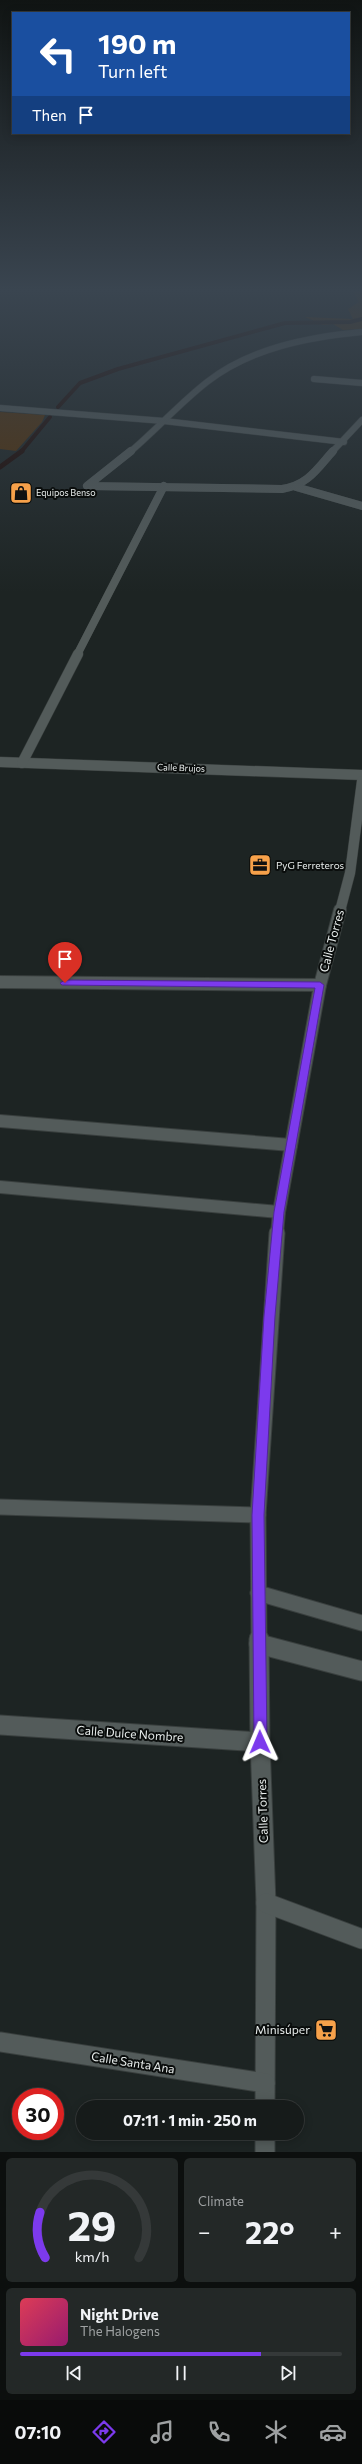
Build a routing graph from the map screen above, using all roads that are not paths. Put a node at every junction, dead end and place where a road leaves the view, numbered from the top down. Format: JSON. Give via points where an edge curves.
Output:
{"nodes":[{"id":1,"x":197,"y":391,"type":"edge"},
{"id":2,"x":0,"y":408,"type":"edge"},
{"id":3,"x":362,"y":420,"type":"edge"},
{"id":4,"x":164,"y":421,"type":"junction"},
{"id":5,"x":344,"y":442,"type":"junction"},
{"id":6,"x":164,"y":486,"type":"junction"},
{"id":7,"x":296,"y":487,"type":"junction"},
{"id":8,"x":362,"y":506,"type":"edge"},
{"id":9,"x":0,"y":762,"type":"edge"},
{"id":10,"x":22,"y":763,"type":"junction"},
{"id":11,"x":362,"y":775,"type":"edge"},
{"id":12,"x":362,"y":781,"type":"edge"},
{"id":13,"x":1,"y":982,"type":"edge"},
{"id":14,"x":320,"y":985,"type":"junction"},
{"id":15,"x":0,"y":1121,"type":"edge"},
{"id":16,"x":291,"y":1145,"type":"junction"},
{"id":17,"x":0,"y":1187,"type":"edge"},
{"id":18,"x":279,"y":1212,"type":"junction"},
{"id":19,"x":0,"y":1507,"type":"edge"},
{"id":20,"x":258,"y":1515,"type":"junction"},
{"id":21,"x":258,"y":1593,"type":"junction"},
{"id":22,"x":362,"y":1623,"type":"edge"},
{"id":23,"x":259,"y":1644,"type":"junction"},
{"id":24,"x":362,"y":1671,"type":"edge"},
{"id":25,"x":0,"y":1725,"type":"edge"},
{"id":26,"x":260,"y":1742,"type":"junction"},
{"id":27,"x":266,"y":1903,"type":"junction"},
{"id":28,"x":362,"y":1939,"type":"edge"},
{"id":29,"x":0,"y":2042,"type":"edge"},
{"id":30,"x":265,"y":2083,"type":"junction"},
{"id":31,"x":265,"y":2100,"type":"edge"},
{"id":32,"x":265,"y":2140,"type":"edge"},
{"id":33,"x":264,"y":2152,"type":"edge"}],
"edges":[{"from":1,"to":4,"type":"street"},
{"from":2,"to":4,"type":"street"},
{"from":3,"to":5,"type":"street"},
{"from":4,"to":5,"type":"street"},
{"from":4,"to":6,"type":"street","via":[[107,472],[87,486]]},
{"from":5,"to":7,"type":"street","via":[[305,482]]},
{"from":6,"to":7,"type":"street","via":[[282,489]]},
{"from":6,"to":10,"type":"street"},
{"from":7,"to":8,"type":"street","via":[[340,502]]},
{"from":9,"to":10,"type":"street","name":"Calle Brujos"},
{"from":10,"to":11,"type":"street","name":"Calle Brujos"},
{"from":12,"to":14,"type":"street","name":"Calle Torres","via":[[350,873]]},
{"from":13,"to":14,"type":"street"},
{"from":14,"to":16,"type":"street","name":"Calle Torres"},
{"from":15,"to":16,"type":"street"},
{"from":16,"to":18,"type":"street","name":"Calle Torres"},
{"from":17,"to":18,"type":"street"},
{"from":18,"to":20,"type":"street","name":"Calle Torres"},
{"from":19,"to":20,"type":"street"},
{"from":20,"to":21,"type":"street","name":"Calle Torres"},
{"from":21,"to":22,"type":"street"},
{"from":21,"to":23,"type":"street","name":"Calle Torres"},
{"from":23,"to":24,"type":"street"},
{"from":23,"to":26,"type":"street","name":"Calle Torres"},
{"from":25,"to":26,"type":"street","name":"Calle Dulce Nombre"},
{"from":26,"to":27,"type":"street","name":"Calle Torres"},
{"from":27,"to":28,"type":"street"},
{"from":27,"to":30,"type":"street","name":"Calle Torres"},
{"from":29,"to":30,"type":"street","name":"Calle Santa Ana"},
{"from":30,"to":31,"type":"street","name":"Calle Torres"},
{"from":32,"to":33,"type":"street"}]}
